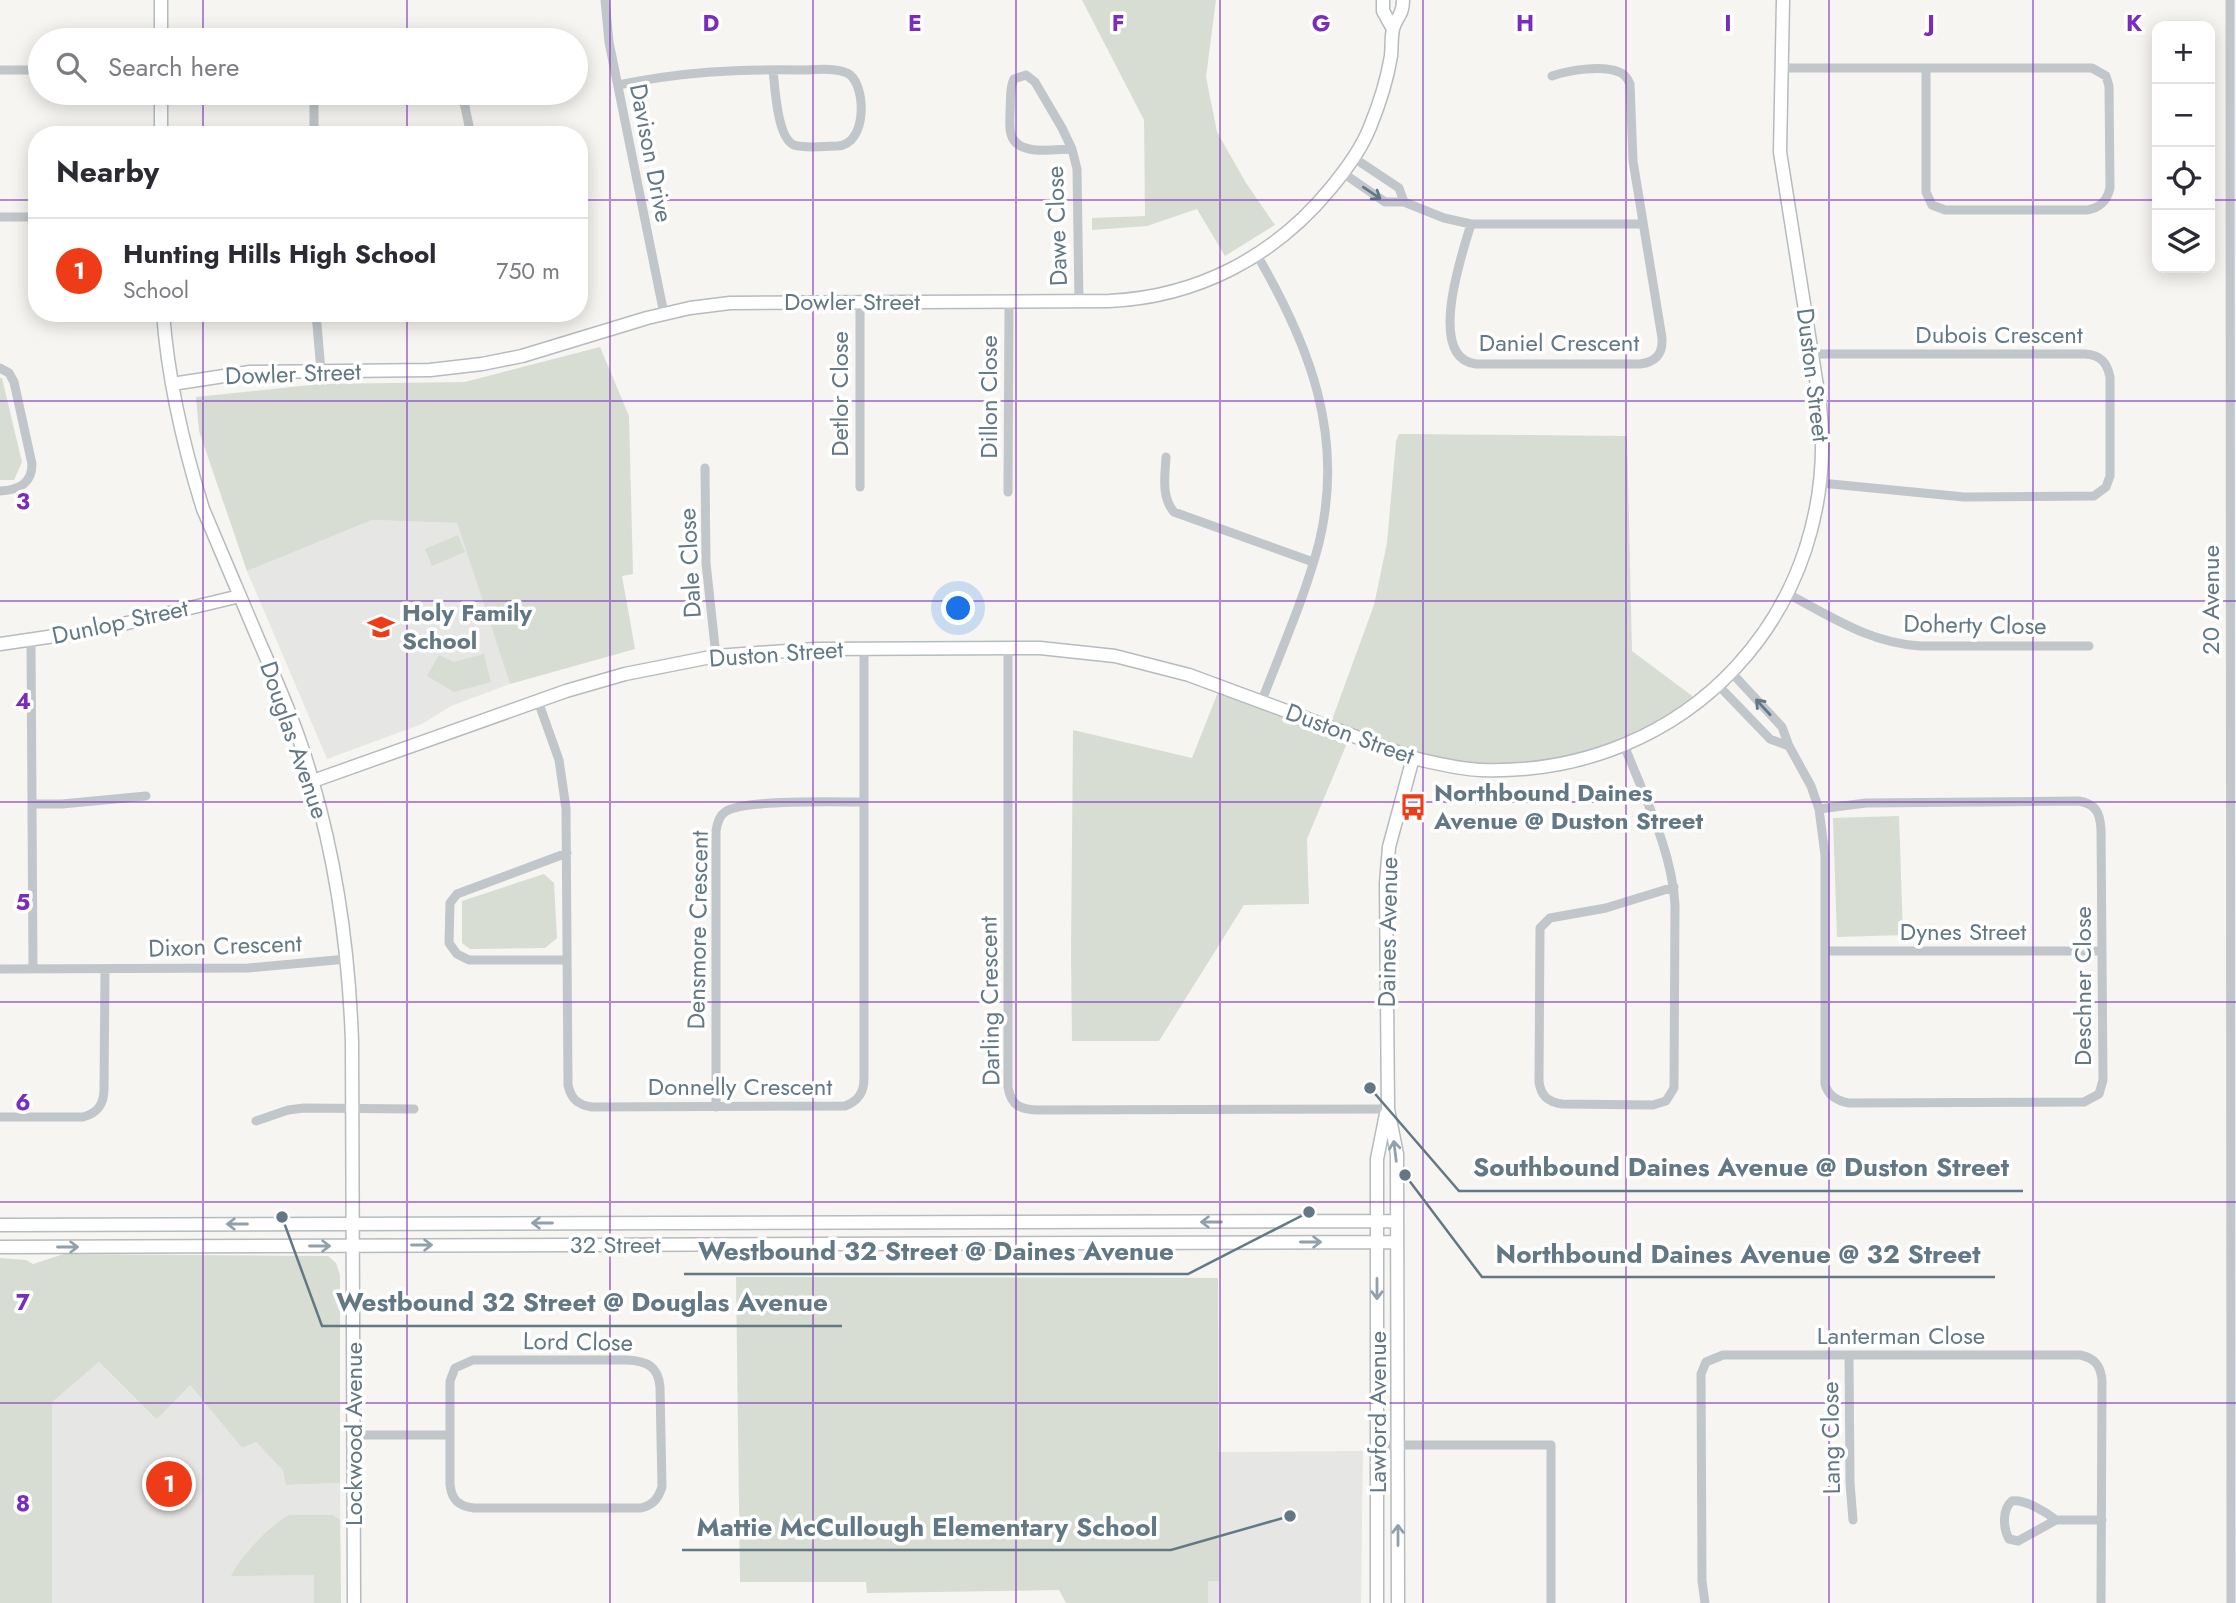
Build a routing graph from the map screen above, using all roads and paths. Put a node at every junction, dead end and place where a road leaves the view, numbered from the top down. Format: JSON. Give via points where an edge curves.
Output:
{"nodes":[{"id":1,"x":161,"y":0,"type":"edge"},
{"id":2,"x":605,"y":0,"type":"edge"},
{"id":3,"x":1383,"y":0,"type":"edge"},
{"id":4,"x":1403,"y":0,"type":"edge"},
{"id":5,"x":1783,"y":0,"type":"edge"},
{"id":6,"x":2230,"y":0,"type":"edge"},
{"id":7,"x":161,"y":28,"type":"edge"},
{"id":8,"x":1393,"y":29,"type":"junction"},
{"id":9,"x":1781,"y":68,"type":"junction"},
{"id":10,"x":1926,"y":68,"type":"junction"},
{"id":11,"x":0,"y":69,"type":"edge"},
{"id":12,"x":28,"y":70,"type":"edge"},
{"id":13,"x":773,"y":70,"type":"junction"},
{"id":14,"x":1552,"y":76,"type":"dead end"},
{"id":15,"x":618,"y":85,"type":"junction"},
{"id":16,"x":161,"y":105,"type":"edge"},
{"id":17,"x":314,"y":105,"type":"edge"},
{"id":18,"x":465,"y":105,"type":"edge"},
{"id":19,"x":161,"y":126,"type":"edge"},
{"id":20,"x":314,"y":126,"type":"edge"},
{"id":21,"x":469,"y":126,"type":"edge"},
{"id":22,"x":1072,"y":149,"type":"junction"},
{"id":23,"x":1354,"y":158,"type":"junction"},
{"id":24,"x":1343,"y":173,"type":"junction"},
{"id":25,"x":1404,"y":202,"type":"junction"},
{"id":26,"x":0,"y":217,"type":"edge"},
{"id":27,"x":28,"y":217,"type":"edge"},
{"id":28,"x":1471,"y":224,"type":"junction"},
{"id":29,"x":1642,"y":224,"type":"junction"},
{"id":30,"x":1257,"y":255,"type":"junction"},
{"id":31,"x":1079,"y":301,"type":"junction"},
{"id":32,"x":860,"y":302,"type":"junction"},
{"id":33,"x":1009,"y":302,"type":"junction"},
{"id":34,"x":664,"y":314,"type":"junction"},
{"id":35,"x":164,"y":322,"type":"edge"},
{"id":36,"x":317,"y":322,"type":"edge"},
{"id":37,"x":1812,"y":354,"type":"junction"},
{"id":38,"x":0,"y":368,"type":"edge"},
{"id":39,"x":321,"y":371,"type":"junction"},
{"id":40,"x":172,"y":384,"type":"junction"},
{"id":41,"x":1166,"y":457,"type":"dead end"},
{"id":42,"x":705,"y":468,"type":"dead end"},
{"id":43,"x":1821,"y":483,"type":"junction"},
{"id":44,"x":860,"y":486,"type":"dead end"},
{"id":45,"x":0,"y":491,"type":"edge"},
{"id":46,"x":1008,"y":492,"type":"dead end"},
{"id":47,"x":1313,"y":562,"type":"junction"},
{"id":48,"x":1788,"y":594,"type":"junction"},
{"id":49,"x":240,"y":596,"type":"junction"},
{"id":50,"x":32,"y":640,"type":"junction"},
{"id":51,"x":0,"y":644,"type":"edge"},
{"id":52,"x":2089,"y":646,"type":"dead end"},
{"id":53,"x":864,"y":648,"type":"junction"},
{"id":54,"x":1008,"y":648,"type":"junction"},
{"id":55,"x":716,"y":656,"type":"junction"},
{"id":56,"x":1731,"y":672,"type":"junction"},
{"id":57,"x":1718,"y":685,"type":"junction"},
{"id":58,"x":538,"y":701,"type":"junction"},
{"id":59,"x":1261,"y":703,"type":"junction"},
{"id":60,"x":1624,"y":745,"type":"junction"},
{"id":61,"x":1788,"y":746,"type":"junction"},
{"id":62,"x":1413,"y":758,"type":"junction"},
{"id":63,"x":313,"y":781,"type":"junction"},
{"id":64,"x":146,"y":796,"type":"dead end"},
{"id":65,"x":863,"y":802,"type":"junction"},
{"id":66,"x":33,"y":804,"type":"junction"},
{"id":67,"x":1819,"y":809,"type":"junction"},
{"id":68,"x":567,"y":853,"type":"junction"},
{"id":69,"x":1674,"y":887,"type":"junction"},
{"id":70,"x":1825,"y":951,"type":"junction"},
{"id":71,"x":2102,"y":951,"type":"junction"},
{"id":72,"x":347,"y":959,"type":"junction"},
{"id":73,"x":567,"y":960,"type":"junction"},
{"id":74,"x":0,"y":969,"type":"edge"},
{"id":75,"x":33,"y":969,"type":"junction"},
{"id":76,"x":105,"y":969,"type":"junction"},
{"id":77,"x":353,"y":1107,"type":"junction"},
{"id":78,"x":716,"y":1107,"type":"junction"},
{"id":79,"x":414,"y":1109,"type":"dead end"},
{"id":80,"x":1388,"y":1109,"type":"junction"},
{"id":81,"x":0,"y":1117,"type":"edge"},
{"id":82,"x":256,"y":1121,"type":"dead end"},
{"id":83,"x":1377,"y":1221,"type":"junction"},
{"id":84,"x":1397,"y":1221,"type":"junction"},
{"id":85,"x":354,"y":1224,"type":"junction"},
{"id":86,"x":0,"y":1225,"type":"edge"},
{"id":87,"x":1377,"y":1242,"type":"junction"},
{"id":88,"x":1397,"y":1242,"type":"junction"},
{"id":89,"x":354,"y":1245,"type":"junction"},
{"id":90,"x":0,"y":1247,"type":"edge"},
{"id":91,"x":1849,"y":1356,"type":"junction"},
{"id":92,"x":354,"y":1435,"type":"junction"},
{"id":93,"x":450,"y":1435,"type":"junction"},
{"id":94,"x":1378,"y":1445,"type":"junction"},
{"id":95,"x":1397,"y":1445,"type":"junction"},
{"id":96,"x":1853,"y":1520,"type":"dead end"},
{"id":97,"x":2056,"y":1520,"type":"junction"},
{"id":98,"x":2102,"y":1520,"type":"junction"},
{"id":99,"x":354,"y":1603,"type":"edge"},
{"id":100,"x":1377,"y":1603,"type":"edge"},
{"id":101,"x":1398,"y":1603,"type":"edge"},
{"id":102,"x":1551,"y":1603,"type":"edge"},
{"id":103,"x":1705,"y":1603,"type":"edge"},
{"id":104,"x":2101,"y":1603,"type":"edge"},
{"id":105,"x":2231,"y":1603,"type":"edge"}],
"edges":[{"from":1,"to":7,"type":"street"},
{"from":2,"to":15,"type":"street","name":"Davison Drive"},
{"from":3,"to":8,"type":"street","name":"Dowler Street","via":[[1383,11]]},
{"from":4,"to":8,"type":"street","name":"Dowler Street","via":[[1403,11]]},
{"from":5,"to":9,"type":"street","name":"Duston Street"},
{"from":6,"to":105,"type":"street","name":"20 Avenue"},
{"from":8,"to":23,"type":"street","name":"Dowler Street","via":[[1385,85]]},
{"from":9,"to":10,"type":"street"},
{"from":9,"to":37,"type":"street","name":"Duston Street","via":[[1780,152]]},
{"from":10,"to":10,"type":"street","via":[[1926,192],[1932,205],[1945,210],[2087,210],[2104,202],[2109,188],[2109,92],[2103,74],[2085,67]]},
{"from":11,"to":12,"type":"street"},
{"from":13,"to":13,"type":"street","via":[[783,132],[789,141],[801,146],[842,146],[856,136],[860,91],[855,78],[839,71]]},
{"from":13,"to":15,"type":"street","via":[[696,72]]},
{"from":14,"to":29,"type":"street","via":[[1569,70],[1606,70],[1628,79]]},
{"from":15,"to":34,"type":"street","name":"Davison Drive"},
{"from":16,"to":19,"type":"street"},
{"from":17,"to":20,"type":"street"},
{"from":18,"to":21,"type":"street"},
{"from":22,"to":22,"type":"street","name":"Dawe Close","via":[[1035,82],[1026,75],[1014,79],[1013,141],[1024,149]]},
{"from":22,"to":31,"type":"street","name":"Dawe Close","via":[[1078,177]]},
{"from":23,"to":24,"type":"street","name":"Dowler Street"},
{"from":23,"to":25,"type":"street","via":[[1399,188]]},
{"from":24,"to":25,"type":"street","one_way":true,"via":[[1385,202]]},
{"from":24,"to":30,"type":"street","name":"Dowler Street","via":[[1304,219]]},
{"from":25,"to":28,"type":"street"},
{"from":26,"to":27,"type":"street"},
{"from":28,"to":29,"type":"street"},
{"from":28,"to":29,"type":"street","name":"Daniel Crescent","via":[[1450,323],[1454,349],[1463,361],[1476,365],[1640,364],[1656,359],[1662,338]]},
{"from":30,"to":31,"type":"street","name":"Dowler Street","via":[[1177,291],[1135,299]]},
{"from":30,"to":47,"type":"street","via":[[1304,346],[1322,411],[1327,487]]},
{"from":31,"to":33,"type":"street","name":"Dowler Street"},
{"from":32,"to":33,"type":"street","name":"Dowler Street"},
{"from":32,"to":34,"type":"street","name":"Dowler Street","via":[[746,302]]},
{"from":32,"to":44,"type":"street","name":"Detlor Close"},
{"from":33,"to":46,"type":"street","name":"Dillon Close"},
{"from":34,"to":39,"type":"street","name":"Dowler Street","via":[[482,364],[430,370]]},
{"from":35,"to":40,"type":"street","name":"Douglas Avenue"},
{"from":36,"to":39,"type":"street"},
{"from":37,"to":43,"type":"street","name":"Duston Street","via":[[1823,434]]},
{"from":37,"to":43,"type":"street","name":"Dubois Crescent","via":[[2085,354],[2099,357],[2110,377],[2110,476],[2106,487],[2094,496],[1964,498]]},
{"from":38,"to":45,"type":"street","via":[[14,382],[32,469],[23,485]]},
{"from":39,"to":40,"type":"street","name":"Dowler Street","via":[[250,372]]},
{"from":40,"to":49,"type":"street","name":"Douglas Avenue","via":[[203,509]]},
{"from":41,"to":47,"type":"street","via":[[1165,492],[1174,512]]},
{"from":42,"to":55,"type":"street","name":"Dale Close","via":[[706,563]]},
{"from":43,"to":48,"type":"street","name":"Duston Street","via":[[1811,533]]},
{"from":47,"to":59,"type":"street"},
{"from":48,"to":52,"type":"street","name":"Doherty Close","via":[[1873,638],[1900,645]]},
{"from":48,"to":56,"type":"street","name":"Duston Street","via":[[1763,635]]},
{"from":49,"to":50,"type":"street","name":"Dunlop Street","via":[[102,629]]},
{"from":49,"to":63,"type":"street","name":"Douglas Avenue"},
{"from":50,"to":51,"type":"street","name":"Dunlop Street"},
{"from":50,"to":66,"type":"street"},
{"from":53,"to":54,"type":"street","name":"Duston Street"},
{"from":53,"to":55,"type":"street","name":"Duston Street"},
{"from":53,"to":65,"type":"street","name":"Donnelly Crescent"},
{"from":54,"to":59,"type":"street","name":"Duston Street","via":[[1115,656],[1172,670]]},
{"from":54,"to":80,"type":"street","name":"Darling Crescent","via":[[1008,1087],[1016,1105],[1039,1110]]},
{"from":55,"to":58,"type":"street","name":"Duston Street","via":[[625,674]]},
{"from":56,"to":57,"type":"street","name":"Duston Street"},
{"from":61,"to":56,"type":"street","name":"Deschner Close","one_way":true,"via":[[1782,727]]},
{"from":57,"to":60,"type":"street","name":"Duston Street","via":[[1663,726]]},
{"from":57,"to":61,"type":"street","name":"Deschner Close","via":[[1770,738]]},
{"from":58,"to":63,"type":"street","name":"Duston Street"},
{"from":58,"to":68,"type":"street","name":"Donnelly Crescent","via":[[562,776]]},
{"from":59,"to":62,"type":"street","name":"Duston Street"},
{"from":60,"to":62,"type":"street","name":"Duston Street","via":[[1535,768],[1480,770]]},
{"from":60,"to":69,"type":"street"},
{"from":61,"to":67,"type":"street","name":"Deschner Close","via":[[1804,770]]},
{"from":62,"to":80,"type":"street","name":"Daines Avenue","via":[[1387,866]]},
{"from":63,"to":72,"type":"street","name":"Douglas Avenue","via":[[335,875]]},
{"from":64,"to":66,"type":"street"},
{"from":65,"to":78,"type":"street","name":"Densmore Crescent","via":[[737,807],[717,823]]},
{"from":65,"to":78,"type":"street","name":"Donnelly Crescent","via":[[861,1094],[855,1102],[839,1107]]},
{"from":66,"to":75,"type":"street"},
{"from":67,"to":70,"type":"street","name":"Deschner Close","via":[[1825,855]]},
{"from":67,"to":71,"type":"street","name":"Deschner Close","via":[[1894,802],[2091,804],[2101,822]]},
{"from":68,"to":73,"type":"street","name":"Donnelly Crescent"},
{"from":68,"to":73,"type":"street","via":[[457,894],[450,903],[449,938],[453,950],[469,960]]},
{"from":69,"to":69,"type":"street","via":[[1606,908],[1550,918],[1542,924],[1538,933],[1539,1082],[1550,1101],[1653,1105],[1673,1093]]},
{"from":70,"to":71,"type":"street","name":"Dynes Street"},
{"from":70,"to":71,"type":"street","name":"Deschner Close","via":[[1826,1089],[1840,1101],[1877,1103],[2084,1102],[2095,1097],[2103,1080]]},
{"from":72,"to":76,"type":"street","name":"Dixon Crescent","via":[[258,968]]},
{"from":72,"to":77,"type":"street","name":"Douglas Avenue"},
{"from":73,"to":78,"type":"street","name":"Donnelly Crescent","via":[[568,1085],[573,1098],[592,1107]]},
{"from":74,"to":75,"type":"street","name":"Dixon Crescent"},
{"from":75,"to":76,"type":"street","name":"Dixon Crescent"},
{"from":76,"to":81,"type":"street","via":[[101,1105],[83,1117]]},
{"from":77,"to":79,"type":"street"},
{"from":77,"to":82,"type":"street","via":[[296,1108]]},
{"from":77,"to":85,"type":"street","name":"Douglas Avenue"},
{"from":80,"to":83,"type":"street","name":"Daines Avenue","via":[[1377,1152]]},
{"from":84,"to":80,"type":"street","name":"Daines Avenue","one_way":true,"via":[[1397,1154]]},
{"from":83,"to":84,"type":"street","name":"32 Street"},
{"from":83,"to":85,"type":"street","name":"32 Street","one_way":true},
{"from":83,"to":87,"type":"street","name":"Lawford Avenue"},
{"from":84,"to":88,"type":"street","name":"Daines Avenue"},
{"from":85,"to":86,"type":"street","name":"32 Street","one_way":true},
{"from":85,"to":89,"type":"street","name":"Lockwood Avenue"},
{"from":87,"to":88,"type":"street","name":"32 Street"},
{"from":89,"to":87,"type":"street","name":"32 Street","one_way":true},
{"from":87,"to":94,"type":"street","name":"Lawford Avenue","one_way":true},
{"from":88,"to":95,"type":"street","name":"Lawford Avenue"},
{"from":90,"to":89,"type":"street","name":"32 Street","one_way":true},
{"from":89,"to":92,"type":"street","name":"Lockwood Avenue"},
{"from":91,"to":96,"type":"street","name":"Lang Close"},
{"from":91,"to":98,"type":"street","name":"Lanterman Close","via":[[2080,1355],[2093,1360],[2102,1381]]},
{"from":91,"to":103,"type":"street","name":"Lanterman Close","via":[[1723,1355],[1711,1358],[1703,1367]]},
{"from":92,"to":93,"type":"street"},
{"from":92,"to":99,"type":"street","name":"Lockwood Avenue"},
{"from":93,"to":93,"type":"street","name":"Lord Close","via":[[451,1492],[464,1507],[641,1508],[654,1502],[662,1487],[660,1379],[654,1367],[641,1360],[465,1362],[451,1374]]},
{"from":94,"to":95,"type":"street"},
{"from":94,"to":100,"type":"street","name":"Lawford Avenue"},
{"from":101,"to":95,"type":"street","name":"Lawford Avenue","one_way":true},
{"from":95,"to":102,"type":"street","via":[[1551,1445]]},
{"from":97,"to":97,"type":"street","via":[[2024,1501],[2012,1501],[2006,1508],[2009,1539],[2018,1541]]},
{"from":97,"to":98,"type":"street"},
{"from":98,"to":104,"type":"street","name":"Lanterman Close"}]}
